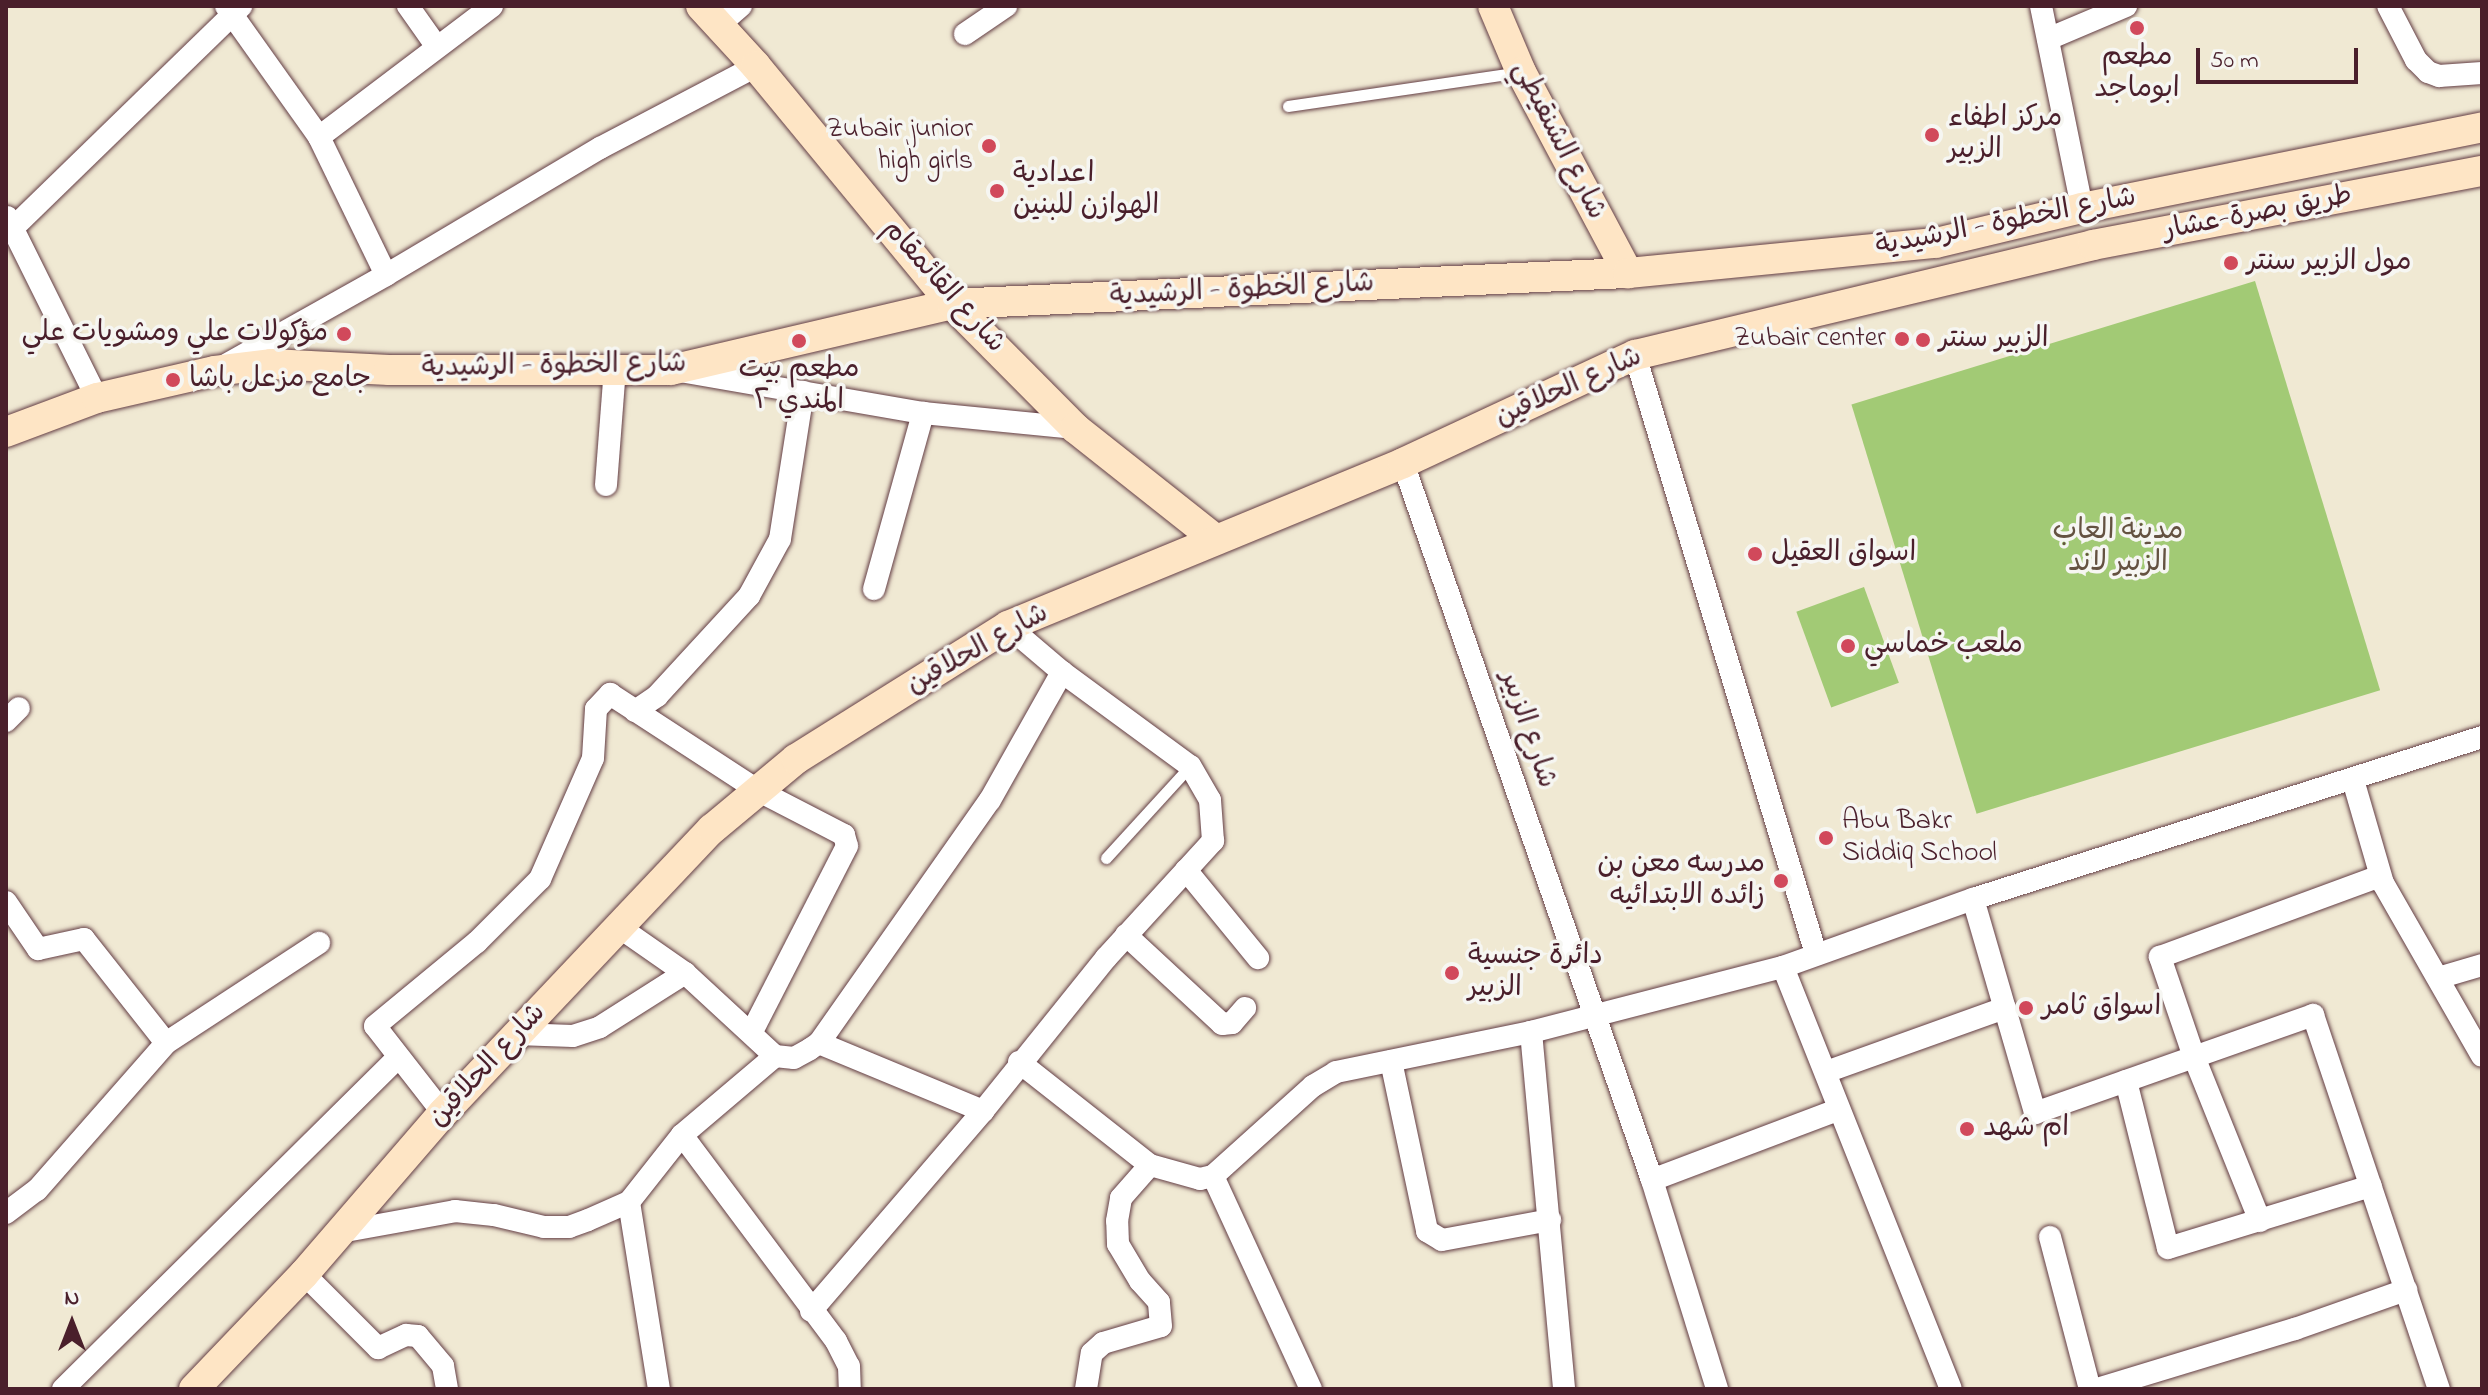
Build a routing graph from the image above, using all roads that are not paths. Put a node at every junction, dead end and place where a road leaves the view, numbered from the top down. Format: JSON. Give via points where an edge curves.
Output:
{"nodes":[{"id":1,"x":408,"y":6,"type":"edge"},
{"id":2,"x":492,"y":6,"type":"edge"},
{"id":3,"x":1006,"y":6,"type":"edge"},
{"id":4,"x":1493,"y":6,"type":"edge"},
{"id":5,"x":2041,"y":6,"type":"edge"},
{"id":6,"x":2126,"y":6,"type":"edge"},
{"id":7,"x":2388,"y":6,"type":"edge"},
{"id":8,"x":233,"y":9,"type":"edge"},
{"id":9,"x":720,"y":12,"type":"edge"},
{"id":10,"x":965,"y":34,"type":"dead end"},
{"id":11,"x":2048,"y":39,"type":"junction"},
{"id":12,"x":437,"y":47,"type":"junction"},
{"id":13,"x":756,"y":66,"type":"junction"},
{"id":14,"x":1521,"y":72,"type":"junction"},
{"id":15,"x":2482,"y":73,"type":"edge"},
{"id":16,"x":1288,"y":106,"type":"dead end"},
{"id":17,"x":2482,"y":127,"type":"edge"},
{"id":18,"x":319,"y":137,"type":"junction"},
{"id":19,"x":2482,"y":171,"type":"edge"},
{"id":20,"x":2082,"y":208,"type":"junction"},
{"id":21,"x":10,"y":222,"type":"edge"},
{"id":22,"x":2025,"y":222,"type":"junction"},
{"id":23,"x":2035,"y":259,"type":"junction"},
{"id":24,"x":1628,"y":273,"type":"junction"},
{"id":25,"x":386,"y":275,"type":"junction"},
{"id":26,"x":952,"y":304,"type":"junction"},
{"id":27,"x":1635,"y":355,"type":"junction"},
{"id":28,"x":615,"y":369,"type":"junction"},
{"id":29,"x":671,"y":370,"type":"junction"},
{"id":30,"x":215,"y":371,"type":"junction"},
{"id":31,"x":803,"y":392,"type":"junction"},
{"id":32,"x":97,"y":398,"type":"junction"},
{"id":33,"x":923,"y":413,"type":"junction"},
{"id":34,"x":1075,"y":428,"type":"junction"},
{"id":35,"x":6,"y":432,"type":"edge"},
{"id":36,"x":1403,"y":463,"type":"junction"},
{"id":37,"x":606,"y":485,"type":"dead end"},
{"id":38,"x":1215,"y":539,"type":"junction"},
{"id":39,"x":874,"y":589,"type":"dead end"},
{"id":40,"x":1008,"y":626,"type":"junction"},
{"id":41,"x":1062,"y":672,"type":"junction"},
{"id":42,"x":635,"y":711,"type":"junction"},
{"id":43,"x":2482,"y":737,"type":"edge"},
{"id":44,"x":1190,"y":766,"type":"junction"},
{"id":45,"x":2353,"y":780,"type":"junction"},
{"id":46,"x":757,"y":790,"type":"junction"},
{"id":47,"x":1106,"y":858,"type":"dead end"},
{"id":48,"x":1186,"y":870,"type":"junction"},
{"id":49,"x":2380,"y":876,"type":"junction"},
{"id":50,"x":1973,"y":899,"type":"junction"},
{"id":51,"x":6,"y":902,"type":"edge"},
{"id":52,"x":619,"y":927,"type":"junction"},
{"id":53,"x":1126,"y":935,"type":"junction"},
{"id":54,"x":319,"y":943,"type":"dead end"},
{"id":55,"x":1816,"y":954,"type":"junction"},
{"id":56,"x":1258,"y":958,"type":"dead end"},
{"id":57,"x":2482,"y":965,"type":"edge"},
{"id":58,"x":1783,"y":967,"type":"junction"},
{"id":59,"x":685,"y":973,"type":"junction"},
{"id":60,"x":2438,"y":978,"type":"junction"},
{"id":61,"x":1245,"y":1008,"type":"dead end"},
{"id":62,"x":2005,"y":1008,"type":"junction"},
{"id":63,"x":1595,"y":1017,"type":"junction"},
{"id":64,"x":752,"y":1032,"type":"junction"},
{"id":65,"x":1531,"y":1032,"type":"junction"},
{"id":66,"x":516,"y":1034,"type":"junction"},
{"id":67,"x":166,"y":1043,"type":"junction"},
{"id":68,"x":819,"y":1043,"type":"junction"},
{"id":69,"x":775,"y":1056,"type":"junction"},
{"id":70,"x":2482,"y":1056,"type":"edge"},
{"id":71,"x":2194,"y":1057,"type":"junction"},
{"id":72,"x":397,"y":1058,"type":"junction"},
{"id":73,"x":1391,"y":1061,"type":"junction"},
{"id":74,"x":1019,"y":1062,"type":"junction"},
{"id":75,"x":1826,"y":1072,"type":"junction"},
{"id":76,"x":2126,"y":1081,"type":"junction"},
{"id":77,"x":1837,"y":1110,"type":"junction"},
{"id":78,"x":983,"y":1111,"type":"junction"},
{"id":79,"x":443,"y":1113,"type":"junction"},
{"id":80,"x":682,"y":1135,"type":"junction"},
{"id":81,"x":1150,"y":1165,"type":"junction"},
{"id":82,"x":1213,"y":1176,"type":"junction"},
{"id":83,"x":1652,"y":1180,"type":"junction"},
{"id":84,"x":2371,"y":1186,"type":"junction"},
{"id":85,"x":629,"y":1202,"type":"junction"},
{"id":86,"x":6,"y":1213,"type":"edge"},
{"id":87,"x":1550,"y":1220,"type":"junction"},
{"id":88,"x":2260,"y":1221,"type":"junction"},
{"id":89,"x":340,"y":1232,"type":"junction"},
{"id":90,"x":2050,"y":1237,"type":"dead end"},
{"id":91,"x":304,"y":1274,"type":"junction"},
{"id":92,"x":2406,"y":1290,"type":"junction"},
{"id":93,"x":811,"y":1311,"type":"junction"},
{"id":94,"x":63,"y":1389,"type":"edge"},
{"id":95,"x":194,"y":1389,"type":"edge"},
{"id":96,"x":447,"y":1389,"type":"edge"},
{"id":97,"x":659,"y":1389,"type":"edge"},
{"id":98,"x":850,"y":1389,"type":"edge"},
{"id":99,"x":1086,"y":1389,"type":"edge"},
{"id":100,"x":1311,"y":1389,"type":"edge"},
{"id":101,"x":1564,"y":1389,"type":"edge"},
{"id":102,"x":1717,"y":1389,"type":"edge"},
{"id":103,"x":1951,"y":1389,"type":"edge"},
{"id":104,"x":2090,"y":1389,"type":"edge"},
{"id":105,"x":2097,"y":1389,"type":"edge"},
{"id":106,"x":2439,"y":1389,"type":"edge"}],
"edges":[{"from":1,"to":12,"type":"street"},
{"from":2,"to":12,"type":"street"},
{"from":3,"to":10,"type":"street"},
{"from":4,"to":14,"type":"main road","name":"شارع الشنقيطي"},
{"from":5,"to":11,"type":"street"},
{"from":6,"to":11,"type":"street"},
{"from":7,"to":15,"type":"street","via":[[2416,60],[2428,72]]},
{"from":8,"to":18,"type":"street"},
{"from":8,"to":21,"type":"street"},
{"from":9,"to":13,"type":"main road","name":"شارع القائمقام"},
{"from":11,"to":20,"type":"street"},
{"from":12,"to":18,"type":"street"},
{"from":13,"to":25,"type":"street","via":[[600,148]]},
{"from":13,"to":26,"type":"main road","name":"شارع القائمقام"},
{"from":14,"to":16,"type":"lane"},
{"from":14,"to":24,"type":"main road","name":"شارع الشنقيطي"},
{"from":17,"to":20,"type":"main road","name":"شارع الخطوة - الرشيدية"},
{"from":18,"to":25,"type":"street"},
{"from":19,"to":23,"type":"main road","name":"طريق بصرة-عشار"},
{"from":20,"to":22,"type":"main road","name":"شارع الخطوة - الرشيدية"},
{"from":21,"to":32,"type":"street"},
{"from":22,"to":23,"type":"main road"},
{"from":22,"to":24,"type":"main road","name":"شارع الخطوة - الرشيدية","via":[[1936,243]]},
{"from":23,"to":27,"type":"main road","name":"شارع الحلاقين"},
{"from":24,"to":26,"type":"main road","name":"شارع الخطوة - الرشيدية"},
{"from":25,"to":30,"type":"street"},
{"from":26,"to":29,"type":"main road","name":"شارع الخطوة - الرشيدية"},
{"from":26,"to":34,"type":"main road","name":"شارع القائمقام"},
{"from":27,"to":36,"type":"main road","name":"شارع الحلاقين"},
{"from":27,"to":55,"type":"street"},
{"from":28,"to":29,"type":"main road","name":"شارع الخطوة - الرشيدية"},
{"from":28,"to":30,"type":"main road","name":"شارع الخطوة - الرشيدية","via":[[389,370],[271,364]]},
{"from":28,"to":37,"type":"street"},
{"from":29,"to":31,"type":"street"},
{"from":30,"to":32,"type":"main road","name":"شارع الخطوة - الرشيدية"},
{"from":31,"to":33,"type":"street"},
{"from":31,"to":42,"type":"street","via":[[780,539],[749,596],[657,696]]},
{"from":32,"to":35,"type":"main road","name":"شارع الخطوة - الرشيدية"},
{"from":33,"to":34,"type":"street"},
{"from":33,"to":39,"type":"street"},
{"from":34,"to":38,"type":"main road","name":"شارع القائمقام"},
{"from":36,"to":38,"type":"main road","name":"شارع الحلاقين"},
{"from":36,"to":63,"type":"street","name":"شارع الزبير"},
{"from":38,"to":40,"type":"main road","name":"شارع الحلاقين"},
{"from":40,"to":41,"type":"street"},
{"from":40,"to":46,"type":"main road","name":"شارع الحلاقين","via":[[796,759]]},
{"from":41,"to":44,"type":"street"},
{"from":41,"to":68,"type":"street","via":[[990,800]]},
{"from":42,"to":46,"type":"street"},
{"from":42,"to":72,"type":"street","via":[[610,694],[596,709],[593,758],[540,879],[477,942],[375,1026]]},
{"from":43,"to":45,"type":"street"},
{"from":44,"to":47,"type":"lane"},
{"from":44,"to":48,"type":"street","via":[[1210,800],[1213,841]]},
{"from":45,"to":49,"type":"street"},
{"from":45,"to":50,"type":"street"},
{"from":46,"to":52,"type":"main road","name":"شارع الحلاقين","via":[[712,829]]},
{"from":46,"to":64,"type":"street","via":[[834,828],[844,835],[847,846]]},
{"from":48,"to":53,"type":"street"},
{"from":48,"to":56,"type":"street"},
{"from":49,"to":60,"type":"street"},
{"from":49,"to":71,"type":"street","via":[[2160,957]]},
{"from":50,"to":55,"type":"street"},
{"from":50,"to":62,"type":"street"},
{"from":51,"to":67,"type":"street","via":[[38,949],[84,939]]},
{"from":52,"to":59,"type":"street"},
{"from":52,"to":66,"type":"main road","name":"شارع الحلاقين"},
{"from":53,"to":61,"type":"street","via":[[1222,1024],[1232,1023]]},
{"from":53,"to":74,"type":"street"},
{"from":54,"to":67,"type":"street"},
{"from":55,"to":58,"type":"street"},
{"from":57,"to":60,"type":"street"},
{"from":58,"to":63,"type":"street"},
{"from":58,"to":75,"type":"street"},
{"from":59,"to":64,"type":"street"},
{"from":59,"to":66,"type":"street","via":[[600,1027],[573,1036]]},
{"from":60,"to":70,"type":"street"},
{"from":62,"to":75,"type":"street"},
{"from":62,"to":76,"type":"street","via":[[2035,1113]]},
{"from":63,"to":65,"type":"street"},
{"from":63,"to":83,"type":"street","name":"شارع الزبير"},
{"from":64,"to":69,"type":"street"},
{"from":65,"to":73,"type":"street"},
{"from":65,"to":87,"type":"street"},
{"from":66,"to":79,"type":"main road","name":"شارع الحلاقين"},
{"from":67,"to":86,"type":"street","via":[[37,1190]]},
{"from":68,"to":69,"type":"street","via":[[794,1058]]},
{"from":68,"to":78,"type":"street"},
{"from":69,"to":80,"type":"street"},
{"from":71,"to":76,"type":"street"},
{"from":71,"to":84,"type":"street","via":[[2313,1015]]},
{"from":71,"to":88,"type":"street"},
{"from":72,"to":79,"type":"street"},
{"from":72,"to":94,"type":"street"},
{"from":73,"to":82,"type":"street","via":[[1336,1072],[1313,1086]]},
{"from":73,"to":87,"type":"street","via":[[1427,1231],[1442,1240]]},
{"from":74,"to":78,"type":"street"},
{"from":74,"to":81,"type":"street"},
{"from":75,"to":77,"type":"street"},
{"from":76,"to":88,"type":"street","via":[[2168,1248]]},
{"from":77,"to":83,"type":"street"},
{"from":77,"to":103,"type":"street"},
{"from":78,"to":93,"type":"street"},
{"from":79,"to":89,"type":"main road","name":"شارع الحلاقين"},
{"from":80,"to":85,"type":"street"},
{"from":80,"to":93,"type":"street"},
{"from":81,"to":82,"type":"street","via":[[1200,1179]]},
{"from":81,"to":99,"type":"street","via":[[1121,1198],[1118,1244],[1159,1302],[1161,1326],[1103,1343],[1092,1353]]},
{"from":82,"to":100,"type":"street"},
{"from":83,"to":102,"type":"street","name":"شارع الزبير"},
{"from":84,"to":88,"type":"street"},
{"from":84,"to":92,"type":"street"},
{"from":85,"to":89,"type":"street","via":[[569,1227],[455,1211]]},
{"from":85,"to":97,"type":"street"},
{"from":87,"to":101,"type":"street"},
{"from":89,"to":91,"type":"main road","name":"شارع الحلاقين"},
{"from":90,"to":104,"type":"street"},
{"from":91,"to":95,"type":"main road","name":"شارع الحلاقين"},
{"from":91,"to":96,"type":"street","via":[[378,1348],[406,1335],[418,1336],[443,1366]]},
{"from":92,"to":105,"type":"street"},
{"from":92,"to":106,"type":"street"},
{"from":93,"to":98,"type":"street","via":[[843,1354]]}]}
